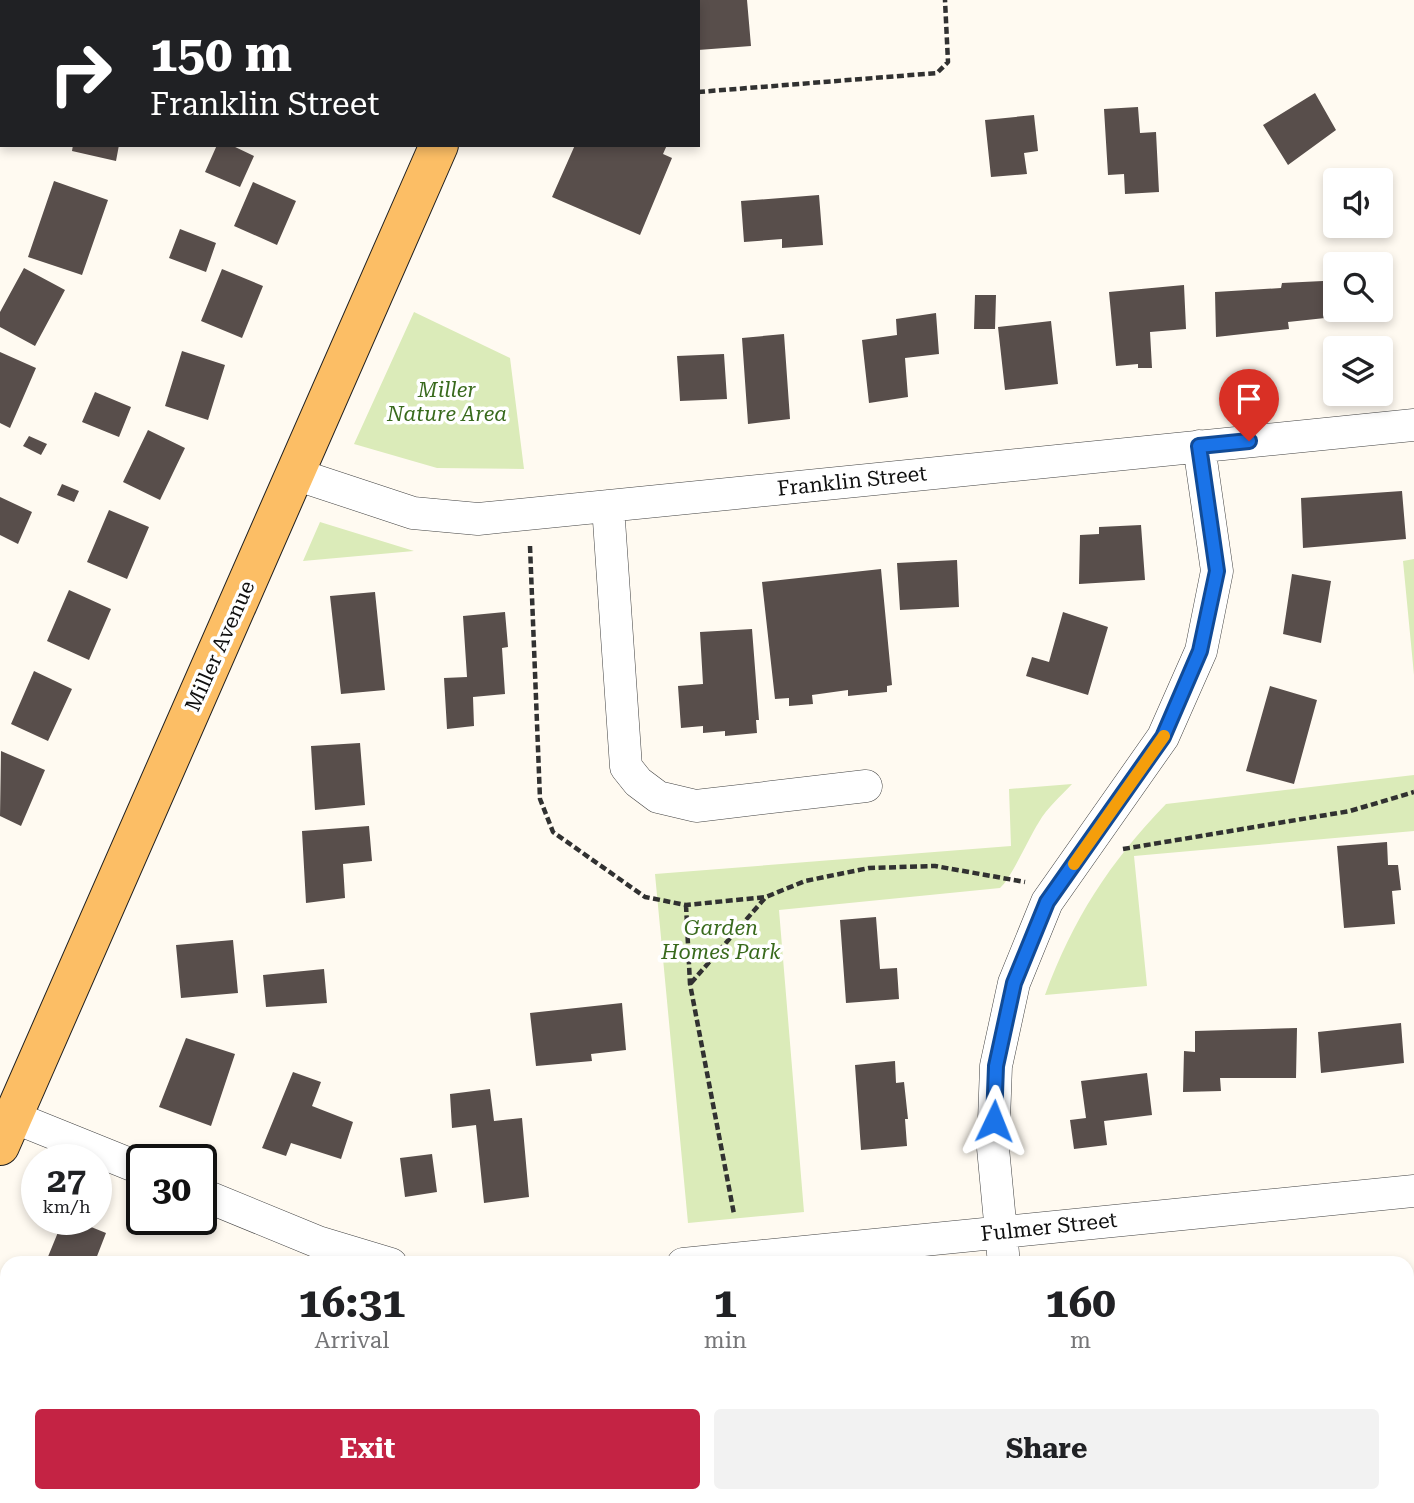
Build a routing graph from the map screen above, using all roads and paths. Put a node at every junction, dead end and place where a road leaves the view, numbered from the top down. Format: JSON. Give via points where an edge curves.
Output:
{"nodes":[{"id":1,"x":945,"y":0,"type":"edge"},
{"id":2,"x":700,"y":92,"type":"edge"},
{"id":3,"x":438,"y":147,"type":"edge"},
{"id":4,"x":1414,"y":425,"type":"edge"},
{"id":5,"x":1199,"y":446,"type":"junction"},
{"id":6,"x":295,"y":474,"type":"junction"},
{"id":7,"x":608,"y":506,"type":"junction"},
{"id":8,"x":866,"y":786,"type":"dead end"},
{"id":9,"x":1414,"y":792,"type":"edge"},
{"id":10,"x":1118,"y":850,"type":"dead end"},
{"id":11,"x":766,"y":897,"type":"dead end"},
{"id":12,"x":686,"y":905,"type":"dead end"},
{"id":13,"x":690,"y":984,"type":"junction"},
{"id":14,"x":7,"y":1131,"type":"edge"},
{"id":15,"x":126,"y":1164,"type":"edge"},
{"id":16,"x":1414,"y":1191,"type":"edge"},
{"id":17,"x":217,"y":1202,"type":"edge"},
{"id":18,"x":734,"y":1214,"type":"dead end"},
{"id":19,"x":1002,"y":1231,"type":"junction"},
{"id":20,"x":316,"y":1252,"type":"edge"},
{"id":21,"x":341,"y":1256,"type":"edge"},
{"id":22,"x":761,"y":1256,"type":"edge"},
{"id":23,"x":1004,"y":1256,"type":"edge"}],
"edges":[{"from":1,"to":2,"type":"path","via":[[948,62],[937,73]]},
{"from":3,"to":6,"type":"main road","name":"Miller Avenue"},
{"from":4,"to":5,"type":"street","name":"Franklin Street"},
{"from":5,"to":7,"type":"street","name":"Franklin Street"},
{"from":5,"to":19,"type":"street","via":[[1217,571],[1200,651],[1163,737],[1047,902],[1014,983],[996,1066],[993,1148]]},
{"from":6,"to":7,"type":"street","name":"Franklin Street","via":[[413,513],[478,519]]},
{"from":6,"to":14,"type":"main road","name":"Miller Avenue"},
{"from":7,"to":8,"type":"street","via":[[626,767],[638,782],[658,797],[696,806]]},
{"from":9,"to":10,"type":"path","via":[[1350,811]]},
{"from":11,"to":13,"type":"path"},
{"from":12,"to":13,"type":"path"},
{"from":13,"to":18,"type":"path"},
{"from":14,"to":15,"type":"street"},
{"from":16,"to":19,"type":"street","name":"Fulmer Street"},
{"from":17,"to":20,"type":"street"},
{"from":19,"to":22,"type":"street","name":"Fulmer Street"},
{"from":19,"to":23,"type":"street"},
{"from":20,"to":21,"type":"street"}]}
